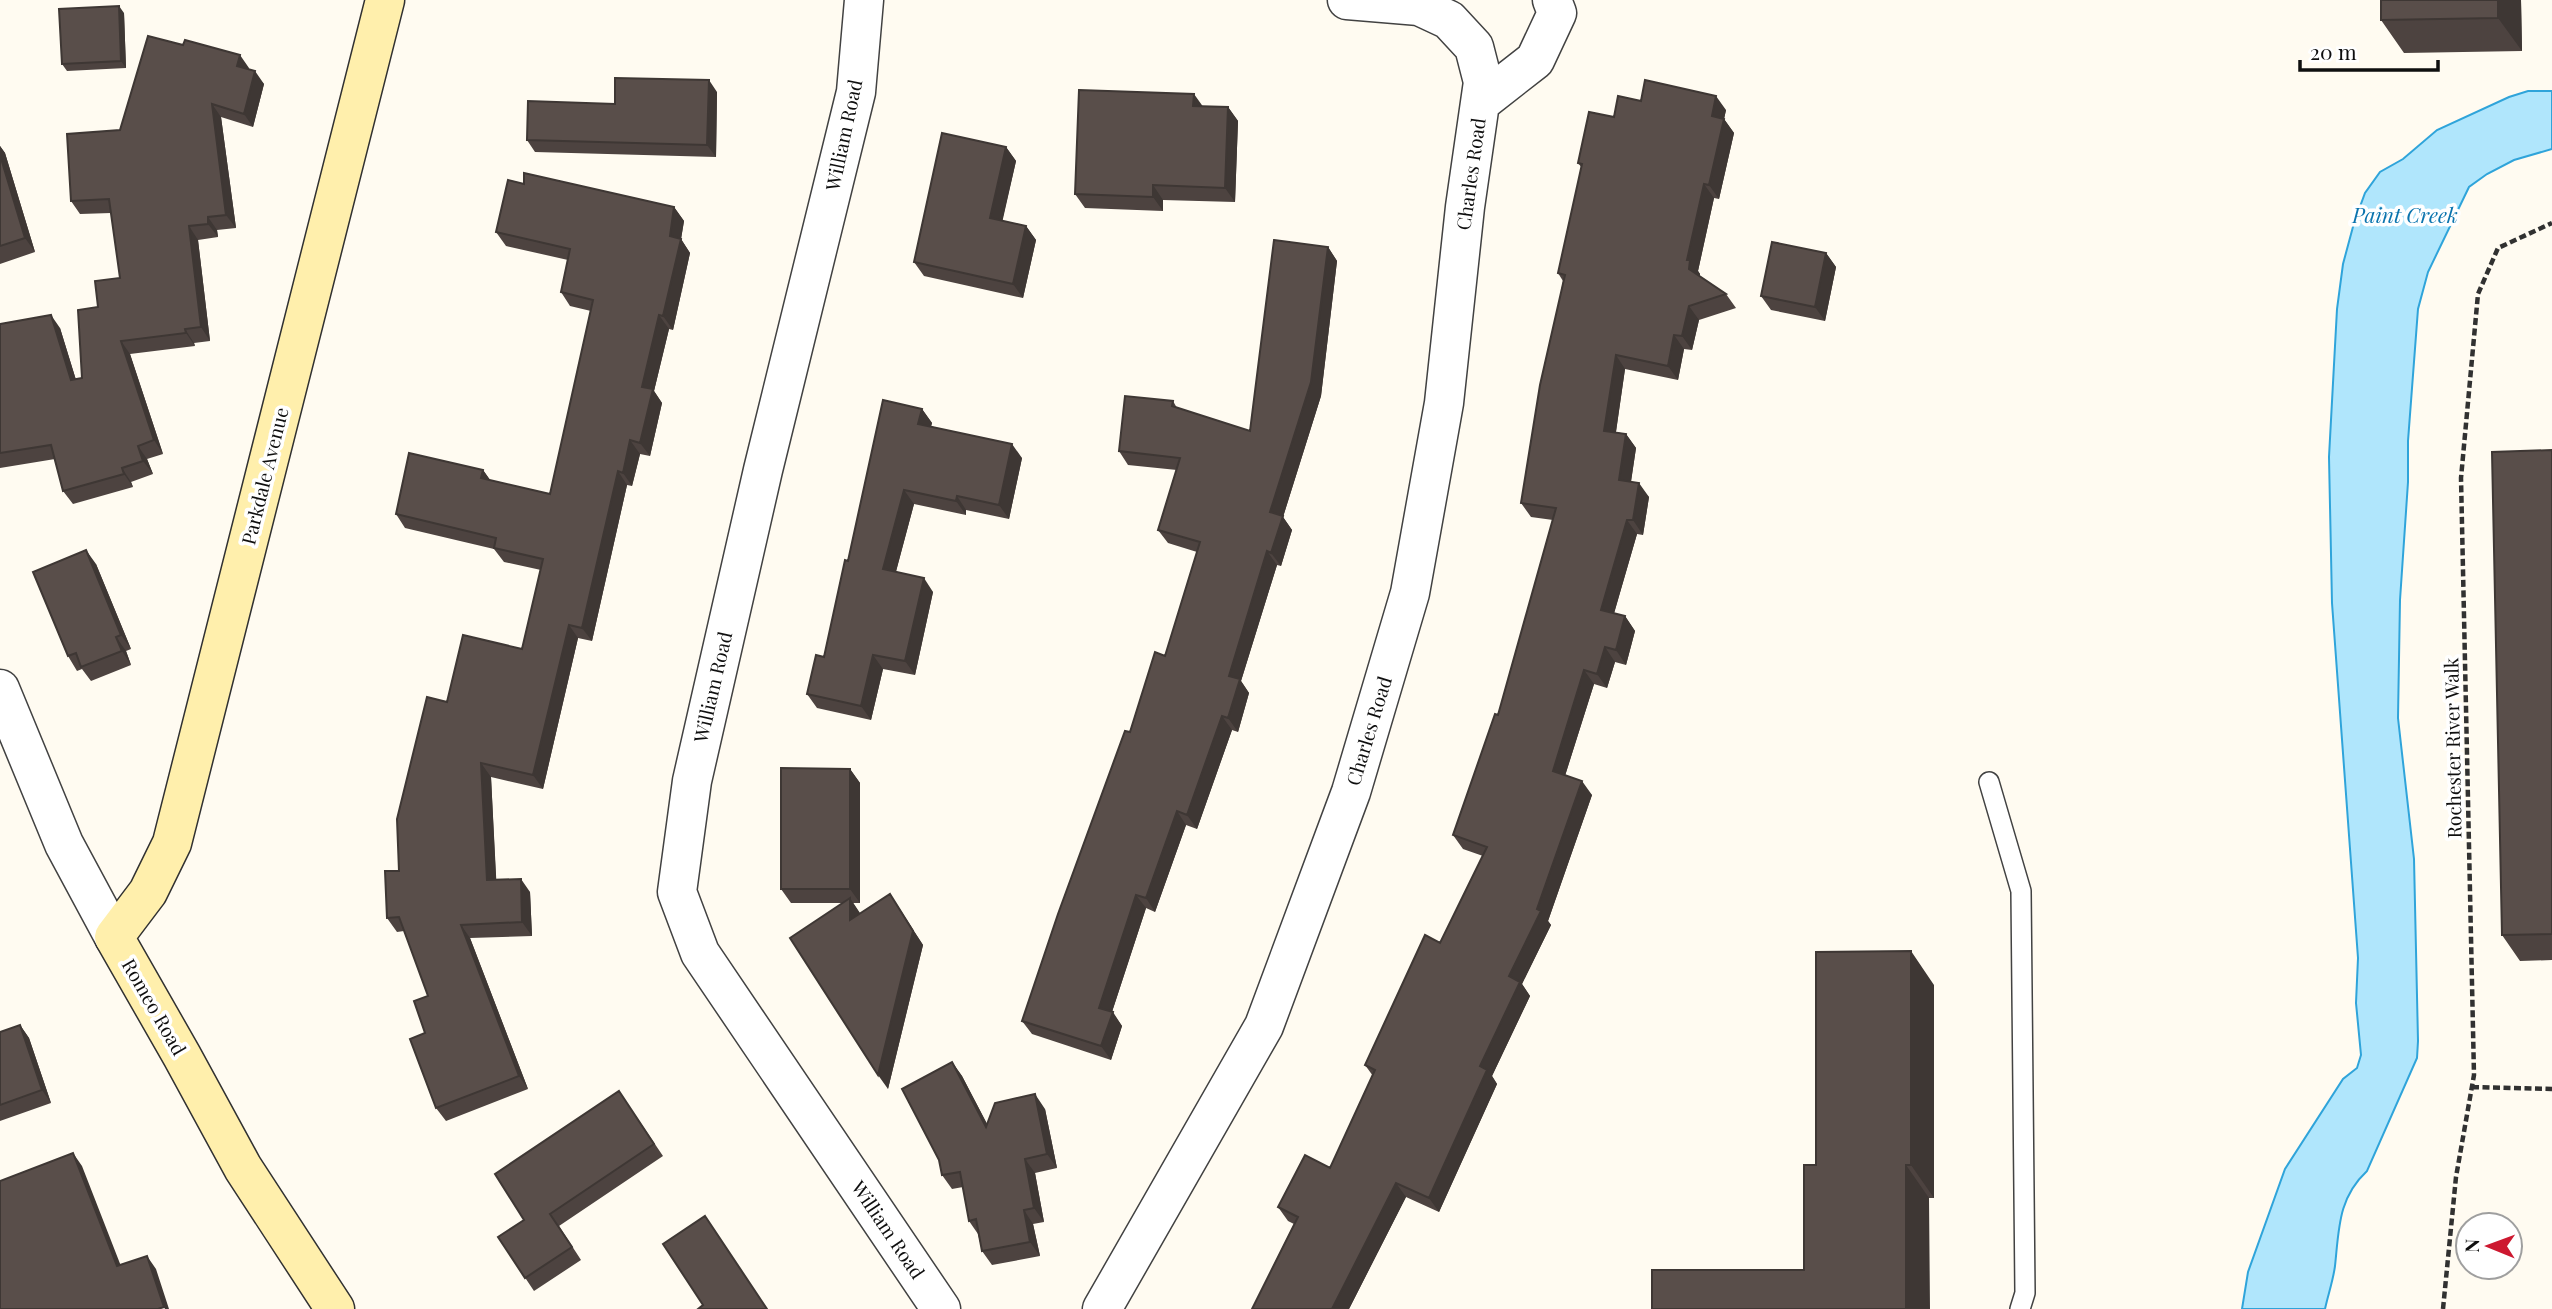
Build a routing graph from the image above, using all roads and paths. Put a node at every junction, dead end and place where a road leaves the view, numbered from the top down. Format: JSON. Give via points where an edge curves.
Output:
{"nodes":[{"id":1,"x":386,"y":0,"type":"edge"},
{"id":2,"x":864,"y":0,"type":"edge"},
{"id":3,"x":1552,"y":0,"type":"edge"},
{"id":4,"x":1372,"y":1,"type":"edge"},
{"id":5,"x":1480,"y":103,"type":"junction"},
{"id":6,"x":2552,"y":223,"type":"edge"},
{"id":7,"x":0,"y":689,"type":"edge"},
{"id":8,"x":1989,"y":782,"type":"dead end"},
{"id":9,"x":114,"y":937,"type":"junction"},
{"id":10,"x":2472,"y":1087,"type":"junction"},
{"id":11,"x":2552,"y":1089,"type":"edge"},
{"id":12,"x":335,"y":1309,"type":"edge"},
{"id":13,"x":941,"y":1309,"type":"edge"},
{"id":14,"x":1102,"y":1309,"type":"edge"},
{"id":15,"x":2020,"y":1309,"type":"edge"},
{"id":16,"x":2444,"y":1309,"type":"edge"}],
"edges":[{"from":1,"to":9,"type":"main road","name":"Parkdale Avenue","via":[[172,844],[148,892]]},
{"from":2,"to":13,"type":"street","name":"William Road","via":[[856,92],[692,781],[677,892],[700,953]]},
{"from":3,"to":5,"type":"street","name":"Charles Road","via":[[1558,13],[1535,60]]},
{"from":4,"to":5,"type":"street","name":"Charles Road","via":[[1419,6],[1449,20],[1474,47],[1483,82]]},
{"from":5,"to":14,"type":"street","name":"Charles Road","via":[[1444,403],[1410,593],[1351,792],[1264,1026]]},
{"from":6,"to":10,"type":"path","name":"Rochester River Walk","via":[[2498,248],[2478,294],[2470,368],[2461,478]]},
{"from":7,"to":9,"type":"street","name":"Romeo Road","via":[[64,844]]},
{"from":8,"to":15,"type":"lane","via":[[2021,891],[2025,1293]]},
{"from":9,"to":12,"type":"main road","name":"Romeo Road","via":[[243,1168]]},
{"from":10,"to":11,"type":"path"},
{"from":10,"to":16,"type":"path","name":"Rochester River Walk","via":[[2456,1177]]}]}
